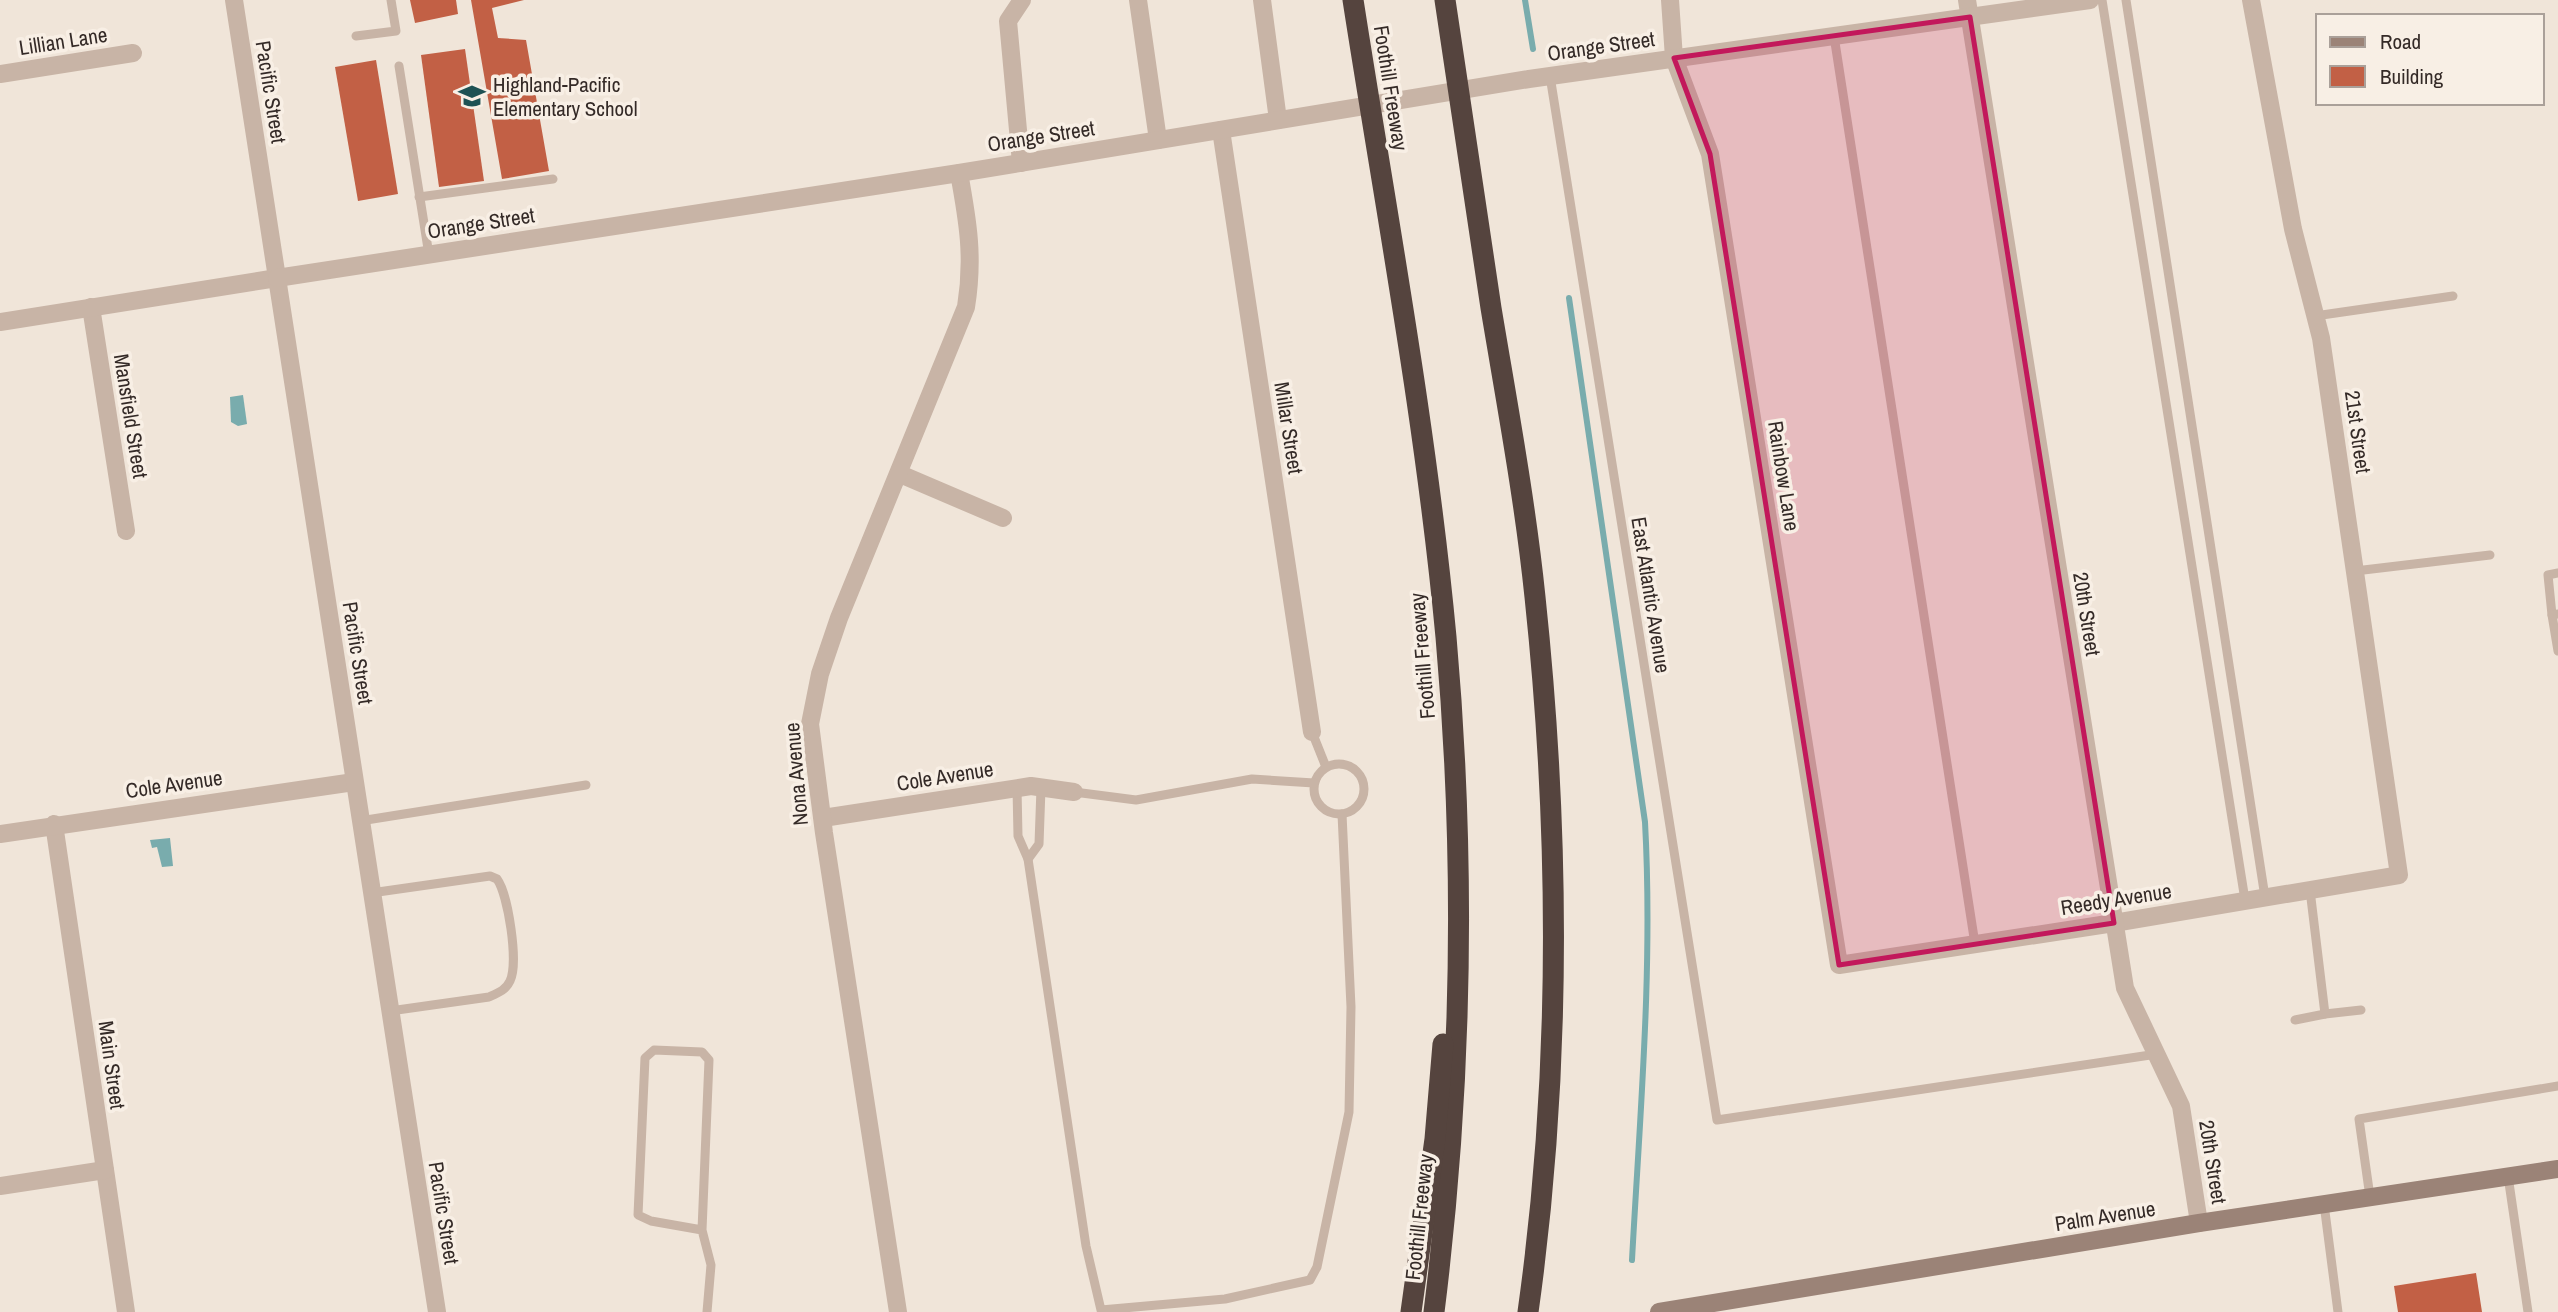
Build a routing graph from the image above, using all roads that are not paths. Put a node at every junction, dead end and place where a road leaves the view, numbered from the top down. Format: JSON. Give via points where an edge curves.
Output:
{"nodes":[{"id":1,"x":234,"y":0,"type":"edge"},
{"id":2,"x":391,"y":0,"type":"edge"},
{"id":3,"x":1022,"y":0,"type":"edge"},
{"id":4,"x":1138,"y":0,"type":"edge"},
{"id":5,"x":1262,"y":0,"type":"edge"},
{"id":6,"x":1353,"y":0,"type":"edge"},
{"id":7,"x":1445,"y":0,"type":"edge"},
{"id":8,"x":1670,"y":0,"type":"edge"},
{"id":9,"x":2090,"y":0,"type":"edge"},
{"id":10,"x":2102,"y":0,"type":"edge"},
{"id":11,"x":2126,"y":0,"type":"edge"},
{"id":12,"x":2251,"y":0,"type":"edge"},
{"id":13,"x":1968,"y":8,"type":"edge"},
{"id":14,"x":356,"y":36,"type":"dead end"},
{"id":15,"x":1835,"y":36,"type":"junction"},
{"id":16,"x":133,"y":53,"type":"dead end"},
{"id":17,"x":1674,"y":58,"type":"junction"},
{"id":18,"x":399,"y":66,"type":"dead end"},
{"id":19,"x":0,"y":75,"type":"edge"},
{"id":20,"x":1550,"y":76,"type":"junction"},
{"id":21,"x":1278,"y":121,"type":"junction"},
{"id":22,"x":1221,"y":130,"type":"junction"},
{"id":23,"x":1158,"y":140,"type":"junction"},
{"id":24,"x":1021,"y":163,"type":"junction"},
{"id":25,"x":959,"y":173,"type":"junction"},
{"id":26,"x":553,"y":179,"type":"dead end"},
{"id":27,"x":419,"y":197,"type":"junction"},
{"id":28,"x":429,"y":255,"type":"junction"},
{"id":29,"x":277,"y":278,"type":"junction"},
{"id":30,"x":2453,"y":296,"type":"dead end"},
{"id":31,"x":91,"y":307,"type":"junction"},
{"id":32,"x":2315,"y":316,"type":"junction"},
{"id":33,"x":0,"y":321,"type":"edge"},
{"id":34,"x":900,"y":474,"type":"junction"},
{"id":35,"x":1003,"y":518,"type":"dead end"},
{"id":36,"x":126,"y":531,"type":"dead end"},
{"id":37,"x":2490,"y":555,"type":"dead end"},
{"id":38,"x":2355,"y":571,"type":"junction"},
{"id":39,"x":2558,"y":573,"type":"edge"},
{"id":40,"x":2555,"y":615,"type":"edge"},
{"id":41,"x":2558,"y":651,"type":"edge"},
{"id":42,"x":1312,"y":732,"type":"joint"},
{"id":43,"x":1326,"y":767,"type":"junction"},
{"id":44,"x":354,"y":782,"type":"junction"},
{"id":45,"x":1314,"y":783,"type":"junction"},
{"id":46,"x":586,"y":785,"type":"dead end"},
{"id":47,"x":1041,"y":788,"type":"junction"},
{"id":48,"x":1017,"y":789,"type":"junction"},
{"id":49,"x":1074,"y":792,"type":"joint"},
{"id":50,"x":1342,"y":814,"type":"junction"},
{"id":51,"x":823,"y":818,"type":"junction"},
{"id":52,"x":360,"y":821,"type":"junction"},
{"id":53,"x":54,"y":824,"type":"junction"},
{"id":54,"x":0,"y":834,"type":"edge"},
{"id":55,"x":1028,"y":859,"type":"junction"},
{"id":56,"x":1459,"y":867,"type":"junction"},
{"id":57,"x":2399,"y":875,"type":"joint"},
{"id":58,"x":2311,"y":890,"type":"junction"},
{"id":59,"x":371,"y":893,"type":"junction"},
{"id":60,"x":2265,"y":897,"type":"junction"},
{"id":61,"x":2245,"y":900,"type":"junction"},
{"id":62,"x":2114,"y":923,"type":"junction"},
{"id":63,"x":1975,"y":944,"type":"junction"},
{"id":64,"x":1839,"y":965,"type":"joint"},
{"id":65,"x":2361,"y":1010,"type":"dead end"},
{"id":66,"x":390,"y":1011,"type":"junction"},
{"id":67,"x":2325,"y":1014,"type":"junction"},
{"id":68,"x":2295,"y":1020,"type":"dead end"},
{"id":69,"x":2157,"y":1054,"type":"junction"},
{"id":70,"x":2558,"y":1086,"type":"edge"},
{"id":71,"x":2558,"y":1169,"type":"edge"},
{"id":72,"x":105,"y":1170,"type":"junction"},
{"id":73,"x":2508,"y":1176,"type":"junction"},
{"id":74,"x":0,"y":1186,"type":"edge"},
{"id":75,"x":2370,"y":1197,"type":"junction"},
{"id":76,"x":2324,"y":1204,"type":"junction"},
{"id":77,"x":2199,"y":1223,"type":"junction"},
{"id":78,"x":702,"y":1230,"type":"junction"},
{"id":79,"x":1689,"y":1310,"type":"edge"},
{"id":80,"x":1101,"y":1311,"type":"edge"},
{"id":81,"x":126,"y":1312,"type":"edge"},
{"id":82,"x":437,"y":1312,"type":"edge"},
{"id":83,"x":707,"y":1312,"type":"edge"},
{"id":84,"x":898,"y":1312,"type":"edge"},
{"id":85,"x":1411,"y":1312,"type":"edge"},
{"id":86,"x":1434,"y":1312,"type":"edge"},
{"id":87,"x":1528,"y":1312,"type":"edge"},
{"id":88,"x":1660,"y":1312,"type":"edge"},
{"id":89,"x":2338,"y":1312,"type":"edge"},
{"id":90,"x":2528,"y":1312,"type":"edge"}],
"edges":[{"from":1,"to":29,"type":"street","name":"Pacific Street"},
{"from":2,"to":14,"type":"lane","via":[[396,31]]},
{"from":3,"to":24,"type":"street","via":[[1008,21]]},
{"from":4,"to":23,"type":"street"},
{"from":5,"to":21,"type":"street"},
{"from":6,"to":56,"type":"highway","name":"Foothill Freeway","via":[[1433,522],[1453,728]]},
{"from":7,"to":87,"type":"highway","via":[[1532,570],[1545,720],[1552,841],[1548,1094]]},
{"from":8,"to":17,"type":"street","name":"Rainbow Lane"},
{"from":9,"to":13,"type":"street","name":"Orange Street"},
{"from":10,"to":61,"type":"lane"},
{"from":11,"to":60,"type":"lane"},
{"from":12,"to":32,"type":"street","name":"21st Street","via":[[2293,229]]},
{"from":13,"to":15,"type":"street","name":"Orange Street"},
{"from":13,"to":62,"type":"street","name":"20th Street"},
{"from":15,"to":17,"type":"street","name":"Orange Street"},
{"from":15,"to":63,"type":"lane"},
{"from":16,"to":19,"type":"street","name":"Lillian Lane"},
{"from":17,"to":20,"type":"street","name":"Orange Street"},
{"from":17,"to":64,"type":"street","name":"Rainbow Lane","via":[[1710,153]]},
{"from":18,"to":27,"type":"lane"},
{"from":20,"to":21,"type":"street","name":"Orange Street"},
{"from":20,"to":69,"type":"lane","name":"East Atlantic Avenue","via":[[1717,1120]]},
{"from":21,"to":22,"type":"street","name":"Orange Street"},
{"from":22,"to":23,"type":"street","name":"Orange Street"},
{"from":22,"to":42,"type":"street","name":"Millar Street"},
{"from":23,"to":24,"type":"street","name":"Orange Street"},
{"from":24,"to":25,"type":"street","name":"Orange Street"},
{"from":25,"to":28,"type":"street","name":"Orange Street"},
{"from":25,"to":34,"type":"street","name":"Nona Avenue","via":[[971,240],[966,307]]},
{"from":26,"to":27,"type":"lane"},
{"from":27,"to":28,"type":"lane"},
{"from":28,"to":29,"type":"street","name":"Orange Street"},
{"from":29,"to":31,"type":"street","name":"Orange Street"},
{"from":29,"to":44,"type":"street","name":"Pacific Street"},
{"from":30,"to":32,"type":"lane"},
{"from":31,"to":33,"type":"street","name":"Orange Street"},
{"from":31,"to":36,"type":"street","name":"Mansfield Street"},
{"from":32,"to":38,"type":"street","name":"21st Street"},
{"from":34,"to":35,"type":"street"},
{"from":34,"to":51,"type":"street","name":"Nona Avenue","via":[[820,674],[810,724]]},
{"from":37,"to":38,"type":"lane"},
{"from":38,"to":57,"type":"street","name":"21st Street"},
{"from":39,"to":40,"type":"lane","via":[[2548,575]]},
{"from":40,"to":41,"type":"lane"},
{"from":42,"to":43,"type":"lane"},
{"from":43,"to":45,"type":"lane"},
{"from":43,"to":50,"type":"lane","via":[[1342,763],[1361,777],[1362,801]]},
{"from":44,"to":52,"type":"street","name":"Pacific Street"},
{"from":44,"to":53,"type":"street","name":"Cole Avenue"},
{"from":45,"to":49,"type":"lane","via":[[1252,779],[1136,800]]},
{"from":45,"to":50,"type":"lane","via":[[1320,806]]},
{"from":46,"to":52,"type":"lane"},
{"from":47,"to":48,"type":"street","name":"Cole Avenue"},
{"from":47,"to":49,"type":"street","name":"Cole Avenue"},
{"from":47,"to":55,"type":"lane","via":[[1039,844]]},
{"from":48,"to":51,"type":"street","name":"Cole Avenue"},
{"from":48,"to":55,"type":"lane","via":[[1018,835]]},
{"from":50,"to":80,"type":"lane","via":[[1351,1007],[1349,1112],[1317,1267],[1310,1280],[1225,1299]]},
{"from":51,"to":84,"type":"street","name":"Nona Avenue"},
{"from":52,"to":59,"type":"street","name":"Pacific Street"},
{"from":53,"to":54,"type":"street","name":"Cole Avenue"},
{"from":53,"to":72,"type":"street","name":"Main Street"},
{"from":55,"to":80,"type":"lane","via":[[1086,1246]]},
{"from":56,"to":85,"type":"highway","via":[[1435,1139]]},
{"from":56,"to":86,"type":"highway","name":"Foothill Freeway","via":[[1454,1114]]},
{"from":57,"to":58,"type":"street","name":"Reedy Avenue"},
{"from":58,"to":60,"type":"street","name":"Reedy Avenue"},
{"from":58,"to":67,"type":"lane"},
{"from":59,"to":66,"type":"street","name":"Pacific Street"},
{"from":59,"to":66,"type":"lane","via":[[491,876],[497,878],[505,895],[514,970],[503,991]]},
{"from":60,"to":61,"type":"street","name":"Reedy Avenue"},
{"from":61,"to":62,"type":"street","name":"Reedy Avenue"},
{"from":62,"to":63,"type":"street","name":"Reedy Avenue"},
{"from":62,"to":69,"type":"street","name":"20th Street","via":[[2125,988]]},
{"from":63,"to":64,"type":"street","name":"Reedy Avenue"},
{"from":65,"to":67,"type":"lane"},
{"from":66,"to":82,"type":"street","name":"Pacific Street"},
{"from":67,"to":68,"type":"lane"},
{"from":69,"to":77,"type":"street","name":"20th Street","via":[[2181,1106]]},
{"from":70,"to":75,"type":"lane","via":[[2358,1119]]},
{"from":71,"to":73,"type":"main road","name":"Palm Avenue"},
{"from":72,"to":74,"type":"street"},
{"from":72,"to":81,"type":"street","name":"Main Street"},
{"from":73,"to":75,"type":"main road","name":"Palm Avenue"},
{"from":73,"to":90,"type":"lane"},
{"from":75,"to":76,"type":"main road","name":"Palm Avenue"},
{"from":76,"to":77,"type":"main road","name":"Palm Avenue"},
{"from":76,"to":89,"type":"lane"},
{"from":77,"to":79,"type":"main road","name":"Palm Avenue"},
{"from":78,"to":78,"type":"lane","via":[[709,1060],[702,1052],[654,1051],[645,1058],[639,1215]]},
{"from":78,"to":83,"type":"lane","via":[[711,1265]]},
{"from":79,"to":88,"type":"main road","name":"Palm Avenue"}]}
